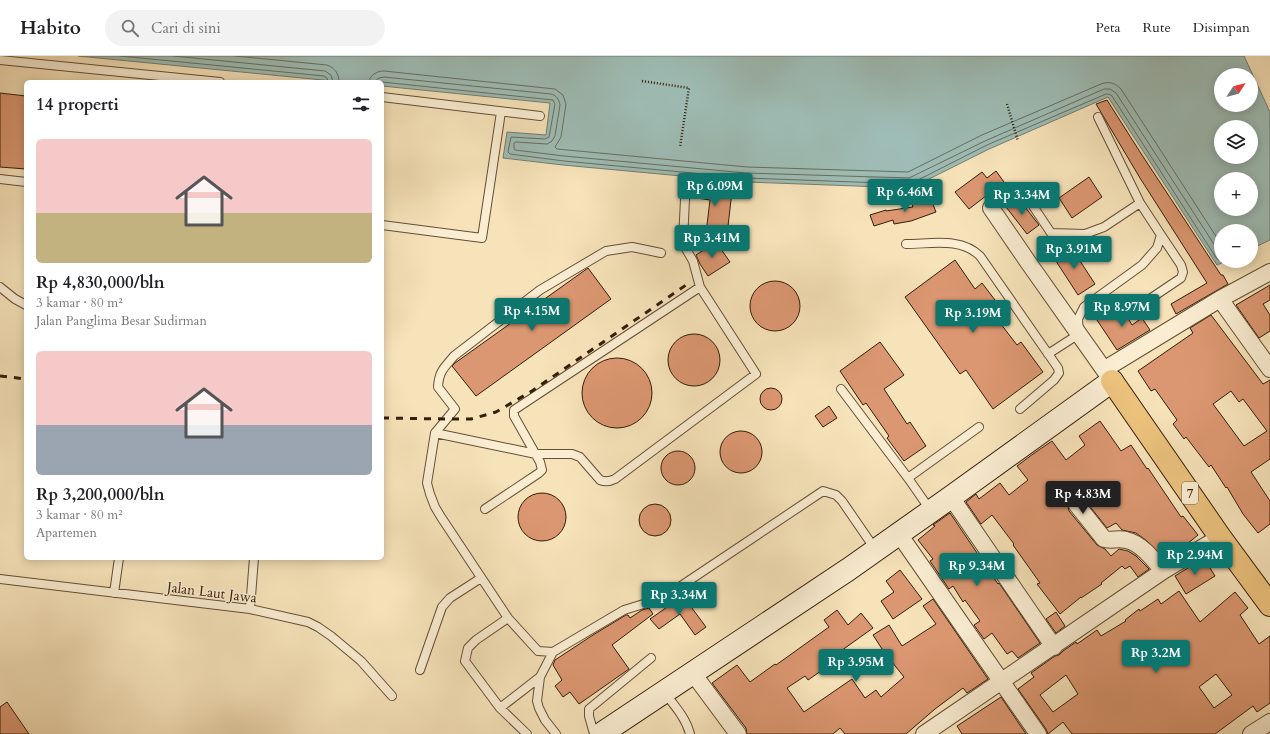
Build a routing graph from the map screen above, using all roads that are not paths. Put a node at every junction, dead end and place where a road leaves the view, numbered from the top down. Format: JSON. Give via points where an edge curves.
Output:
{"nodes":[{"id":1,"x":0,"y":60,"type":"edge"},
{"id":2,"x":187,"y":80,"type":"edge"},
{"id":3,"x":384,"y":97,"type":"edge"},
{"id":4,"x":501,"y":112,"type":"junction"},
{"id":5,"x":540,"y":116,"type":"dead end"},
{"id":6,"x":1098,"y":117,"type":"dead end"},
{"id":7,"x":0,"y":179,"type":"edge"},
{"id":8,"x":24,"y":182,"type":"edge"},
{"id":9,"x":1021,"y":188,"type":"dead end"},
{"id":10,"x":685,"y":199,"type":"dead end"},
{"id":11,"x":1140,"y":203,"type":"junction"},
{"id":12,"x":991,"y":208,"type":"dead end"},
{"id":13,"x":384,"y":225,"type":"edge"},
{"id":14,"x":1161,"y":235,"type":"junction"},
{"id":15,"x":906,"y":244,"type":"dead end"},
{"id":16,"x":661,"y":253,"type":"dead end"},
{"id":17,"x":1270,"y":272,"type":"edge"},
{"id":18,"x":0,"y":287,"type":"edge"},
{"id":19,"x":700,"y":287,"type":"junction"},
{"id":20,"x":1220,"y":300,"type":"junction"},
{"id":21,"x":24,"y":304,"type":"edge"},
{"id":22,"x":1129,"y":313,"type":"dead end"},
{"id":23,"x":1079,"y":334,"type":"junction"},
{"id":24,"x":1048,"y":354,"type":"junction"},
{"id":25,"x":1270,"y":369,"type":"edge"},
{"id":26,"x":1108,"y":375,"type":"junction"},
{"id":27,"x":841,"y":389,"type":"dead end"},
{"id":28,"x":1020,"y":409,"type":"dead end"},
{"id":29,"x":979,"y":427,"type":"dead end"},
{"id":30,"x":435,"y":433,"type":"junction"},
{"id":31,"x":536,"y":454,"type":"junction"},
{"id":32,"x":908,"y":478,"type":"junction"},
{"id":33,"x":951,"y":498,"type":"junction"},
{"id":34,"x":1078,"y":505,"type":"dead end"},
{"id":35,"x":485,"y":509,"type":"dead end"},
{"id":36,"x":932,"y":511,"type":"junction"},
{"id":37,"x":899,"y":534,"type":"junction"},
{"id":38,"x":1220,"y":536,"type":"junction"},
{"id":39,"x":875,"y":550,"type":"junction"},
{"id":40,"x":119,"y":560,"type":"edge"},
{"id":41,"x":254,"y":560,"type":"edge"},
{"id":42,"x":1163,"y":571,"type":"junction"},
{"id":43,"x":481,"y":578,"type":"junction"},
{"id":44,"x":0,"y":579,"type":"edge"},
{"id":45,"x":114,"y":593,"type":"junction"},
{"id":46,"x":1268,"y":598,"type":"edge"},
{"id":47,"x":250,"y":609,"type":"junction"},
{"id":48,"x":508,"y":618,"type":"junction"},
{"id":49,"x":1054,"y":647,"type":"junction"},
{"id":50,"x":553,"y":652,"type":"junction"},
{"id":51,"x":651,"y":658,"type":"dead end"},
{"id":52,"x":420,"y":670,"type":"dead end"},
{"id":53,"x":692,"y":672,"type":"junction"},
{"id":54,"x":540,"y":677,"type":"junction"},
{"id":55,"x":1001,"y":681,"type":"junction"},
{"id":56,"x":664,"y":692,"type":"junction"},
{"id":57,"x":392,"y":696,"type":"dead end"},
{"id":58,"x":500,"y":708,"type":"junction"},
{"id":59,"x":1270,"y":722,"type":"edge"},
{"id":60,"x":527,"y":734,"type":"edge"},
{"id":61,"x":556,"y":734,"type":"edge"},
{"id":62,"x":594,"y":734,"type":"edge"},
{"id":63,"x":600,"y":734,"type":"edge"},
{"id":64,"x":690,"y":734,"type":"edge"},
{"id":65,"x":738,"y":734,"type":"edge"},
{"id":66,"x":924,"y":734,"type":"edge"},
{"id":67,"x":1038,"y":734,"type":"edge"},
{"id":68,"x":1251,"y":734,"type":"edge"}],
"edges":[{"from":1,"to":2,"type":"lane"},
{"from":3,"to":4,"type":"lane"},
{"from":4,"to":5,"type":"lane"},
{"from":4,"to":13,"type":"lane","via":[[482,238]]},
{"from":6,"to":11,"type":"lane"},
{"from":7,"to":8,"type":"lane"},
{"from":9,"to":11,"type":"lane","via":[[1050,233],[1085,234],[1104,227]]},
{"from":10,"to":19,"type":"lane","via":[[683,241],[693,261]]},
{"from":11,"to":14,"type":"lane"},
{"from":12,"to":23,"type":"street"},
{"from":14,"to":22,"type":"lane","via":[[1181,265],[1181,278]]},
{"from":14,"to":23,"type":"lane","via":[[1157,248],[1142,265],[1084,307],[1078,319]]},
{"from":15,"to":24,"type":"lane","via":[[955,243],[967,246],[975,252]]},
{"from":16,"to":30,"type":"lane","via":[[632,247],[606,251],[540,290],[454,356],[443,368],[438,387],[455,409]]},
{"from":17,"to":20,"type":"street"},
{"from":18,"to":21,"type":"lane"},
{"from":19,"to":31,"type":"lane","via":[[514,410],[514,416]]},
{"from":19,"to":31,"type":"lane","via":[[756,374],[610,481],[600,480],[580,457],[572,454]]},
{"from":20,"to":25,"type":"street"},
{"from":20,"to":26,"type":"street"},
{"from":23,"to":24,"type":"lane"},
{"from":23,"to":26,"type":"street"},
{"from":24,"to":28,"type":"lane","via":[[1058,368],[1058,373],[1054,380]]},
{"from":26,"to":33,"type":"main road"},
{"from":26,"to":38,"type":"highway","number":"7"},
{"from":27,"to":32,"type":"lane"},
{"from":29,"to":32,"type":"lane"},
{"from":30,"to":31,"type":"lane"},
{"from":30,"to":43,"type":"lane","via":[[427,483],[430,494],[441,517]]},
{"from":31,"to":35,"type":"lane","via":[[542,470],[540,474]]},
{"from":32,"to":36,"type":"lane"},
{"from":33,"to":36,"type":"main road"},
{"from":33,"to":49,"type":"street"},
{"from":34,"to":42,"type":"street","via":[[1104,539],[1126,539],[1133,542]]},
{"from":36,"to":37,"type":"main road"},
{"from":37,"to":39,"type":"main road"},
{"from":37,"to":55,"type":"street"},
{"from":38,"to":42,"type":"street"},
{"from":38,"to":46,"type":"highway","number":"7"},
{"from":39,"to":50,"type":"lane","via":[[842,501],[831,492],[823,491],[663,598],[624,610]]},
{"from":39,"to":53,"type":"main road"},
{"from":40,"to":45,"type":"lane"},
{"from":41,"to":47,"type":"lane"},
{"from":42,"to":49,"type":"street"},
{"from":43,"to":48,"type":"lane"},
{"from":43,"to":52,"type":"lane","via":[[450,598],[442,607]]},
{"from":44,"to":45,"type":"lane","name":"Jalan Laut Jawa"},
{"from":45,"to":47,"type":"lane","name":"Jalan Laut Jawa"},
{"from":47,"to":57,"type":"lane","name":"Jalan Laut Jawa","via":[[308,622],[318,627],[361,661]]},
{"from":48,"to":50,"type":"lane","via":[[538,650]]},
{"from":48,"to":58,"type":"lane","via":[[476,640],[468,648],[465,661]]},
{"from":49,"to":55,"type":"street"},
{"from":50,"to":54,"type":"lane"},
{"from":51,"to":62,"type":"lane","via":[[589,709]]},
{"from":53,"to":56,"type":"main road"},
{"from":53,"to":65,"type":"street"},
{"from":54,"to":58,"type":"lane"},
{"from":54,"to":61,"type":"lane","via":[[537,700],[539,708]]},
{"from":55,"to":66,"type":"street"},
{"from":55,"to":67,"type":"street"},
{"from":56,"to":63,"type":"main road"},
{"from":56,"to":64,"type":"lane","via":[[680,713]]},
{"from":58,"to":60,"type":"lane"},
{"from":59,"to":68,"type":"street"}]}
